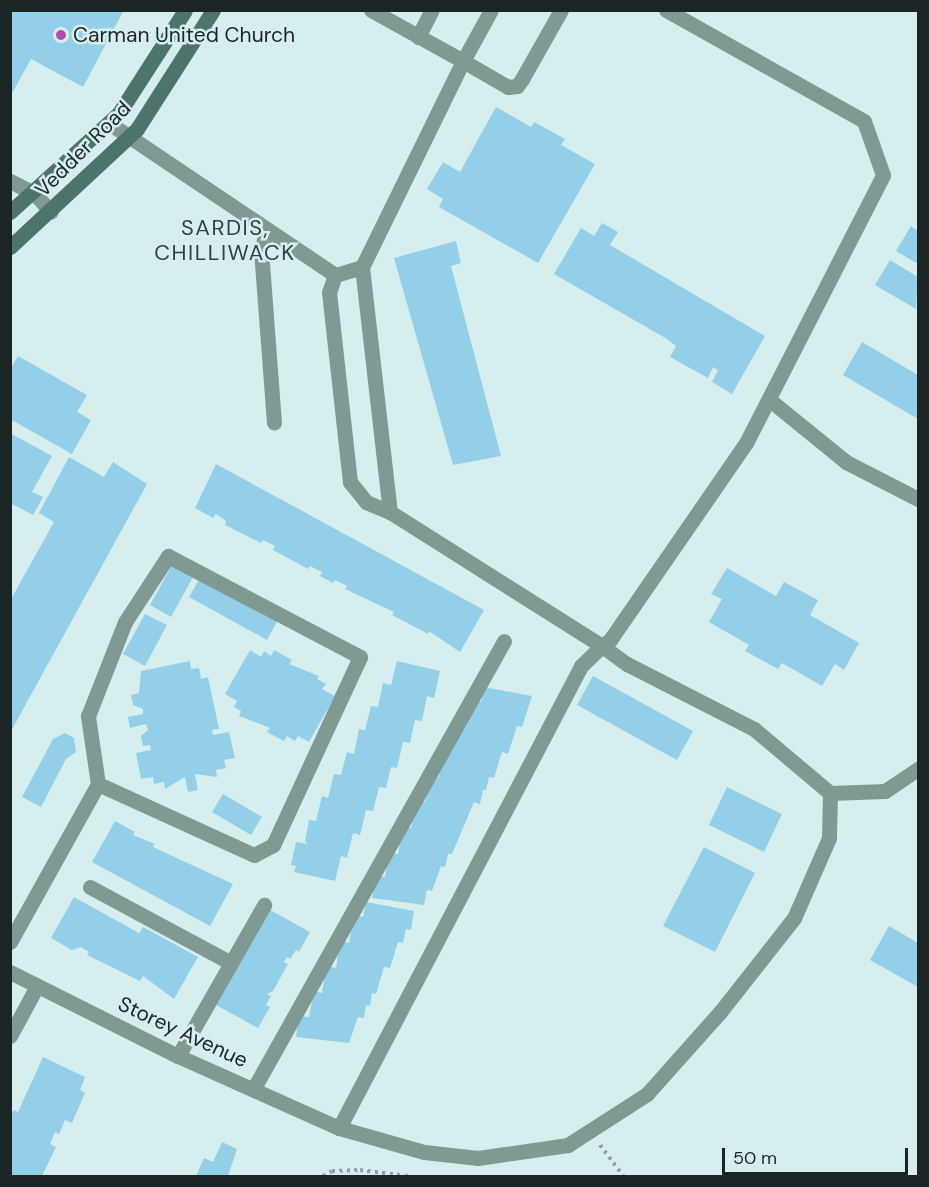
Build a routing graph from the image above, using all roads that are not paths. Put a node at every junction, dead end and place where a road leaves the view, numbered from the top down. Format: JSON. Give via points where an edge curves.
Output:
{"nodes":[{"id":1,"x":185,"y":10,"type":"edge"},
{"id":2,"x":213,"y":10,"type":"edge"},
{"id":3,"x":371,"y":10,"type":"edge"},
{"id":4,"x":432,"y":10,"type":"edge"},
{"id":5,"x":491,"y":10,"type":"edge"},
{"id":6,"x":561,"y":10,"type":"edge"},
{"id":7,"x":666,"y":10,"type":"edge"},
{"id":8,"x":394,"y":16,"type":"edge"},
{"id":9,"x":418,"y":37,"type":"junction"},
{"id":10,"x":463,"y":61,"type":"junction"},
{"id":11,"x":108,"y":123,"type":"junction"},
{"id":12,"x":128,"y":139,"type":"junction"},
{"id":13,"x":10,"y":181,"type":"edge"},
{"id":14,"x":34,"y":193,"type":"junction"},
{"id":15,"x":10,"y":212,"type":"edge"},
{"id":16,"x":51,"y":212,"type":"junction"},
{"id":17,"x":267,"y":231,"type":"junction"},
{"id":18,"x":10,"y":247,"type":"edge"},
{"id":19,"x":362,"y":267,"type":"junction"},
{"id":20,"x":335,"y":275,"type":"junction"},
{"id":21,"x":771,"y":401,"type":"junction"},
{"id":22,"x":273,"y":423,"type":"dead end"},
{"id":23,"x":918,"y":499,"type":"edge"},
{"id":24,"x":390,"y":512,"type":"junction"},
{"id":25,"x":504,"y":641,"type":"dead end"},
{"id":26,"x":602,"y":646,"type":"junction"},
{"id":27,"x":918,"y":769,"type":"edge"},
{"id":28,"x":98,"y":784,"type":"junction"},
{"id":29,"x":830,"y":794,"type":"junction"},
{"id":30,"x":90,"y":887,"type":"dead end"},
{"id":31,"x":264,"y":905,"type":"dead end"},
{"id":32,"x":10,"y":942,"type":"edge"},
{"id":33,"x":231,"y":963,"type":"junction"},
{"id":34,"x":10,"y":972,"type":"edge"},
{"id":35,"x":37,"y":986,"type":"junction"},
{"id":36,"x":10,"y":1036,"type":"edge"},
{"id":37,"x":178,"y":1056,"type":"junction"},
{"id":38,"x":254,"y":1088,"type":"junction"},
{"id":39,"x":339,"y":1128,"type":"junction"}],
"edges":[{"from":1,"to":11,"type":"main road","name":"Vedder Road","via":[[145,76]]},
{"from":2,"to":12,"type":"main road","name":"Vedder Road","via":[[164,91]]},
{"from":3,"to":8,"type":"street"},
{"from":4,"to":9,"type":"street"},
{"from":5,"to":10,"type":"street"},
{"from":6,"to":10,"type":"street","via":[[517,86],[508,87]]},
{"from":7,"to":21,"type":"street","via":[[864,121],[883,175]]},
{"from":8,"to":9,"type":"street"},
{"from":9,"to":10,"type":"street"},
{"from":10,"to":19,"type":"street"},
{"from":11,"to":12,"type":"street"},
{"from":11,"to":14,"type":"main road","name":"Vedder Road"},
{"from":12,"to":16,"type":"main road","name":"Vedder Road"},
{"from":12,"to":17,"type":"street"},
{"from":13,"to":14,"type":"street"},
{"from":14,"to":15,"type":"main road","name":"Vedder Road"},
{"from":14,"to":16,"type":"street"},
{"from":16,"to":18,"type":"main road","name":"Vedder Road"},
{"from":17,"to":20,"type":"street"},
{"from":17,"to":22,"type":"street","via":[[261,250]]},
{"from":19,"to":20,"type":"street"},
{"from":19,"to":24,"type":"street"},
{"from":20,"to":24,"type":"street","via":[[329,292],[350,482],[366,502]]},
{"from":21,"to":23,"type":"street","via":[[846,462]]},
{"from":21,"to":26,"type":"street","via":[[746,443]]},
{"from":24,"to":26,"type":"street"},
{"from":25,"to":38,"type":"street"},
{"from":26,"to":29,"type":"street","via":[[627,664],[754,729]]},
{"from":26,"to":39,"type":"street","via":[[581,666]]},
{"from":27,"to":29,"type":"street","via":[[885,791]]},
{"from":28,"to":28,"type":"street","via":[[88,716],[125,622],[168,556],[360,657],[273,845],[254,855]]},
{"from":28,"to":32,"type":"street"},
{"from":29,"to":39,"type":"street","name":"Storey Avenue","via":[[829,838],[794,918],[720,1012],[646,1094],[568,1145],[477,1158],[424,1152]]},
{"from":30,"to":33,"type":"street"},
{"from":31,"to":33,"type":"street"},
{"from":33,"to":37,"type":"street"},
{"from":34,"to":35,"type":"street","name":"Storey Avenue"},
{"from":35,"to":36,"type":"street"},
{"from":35,"to":37,"type":"street","name":"Storey Avenue"},
{"from":37,"to":38,"type":"street","name":"Storey Avenue"},
{"from":38,"to":39,"type":"street","name":"Storey Avenue"}]}
